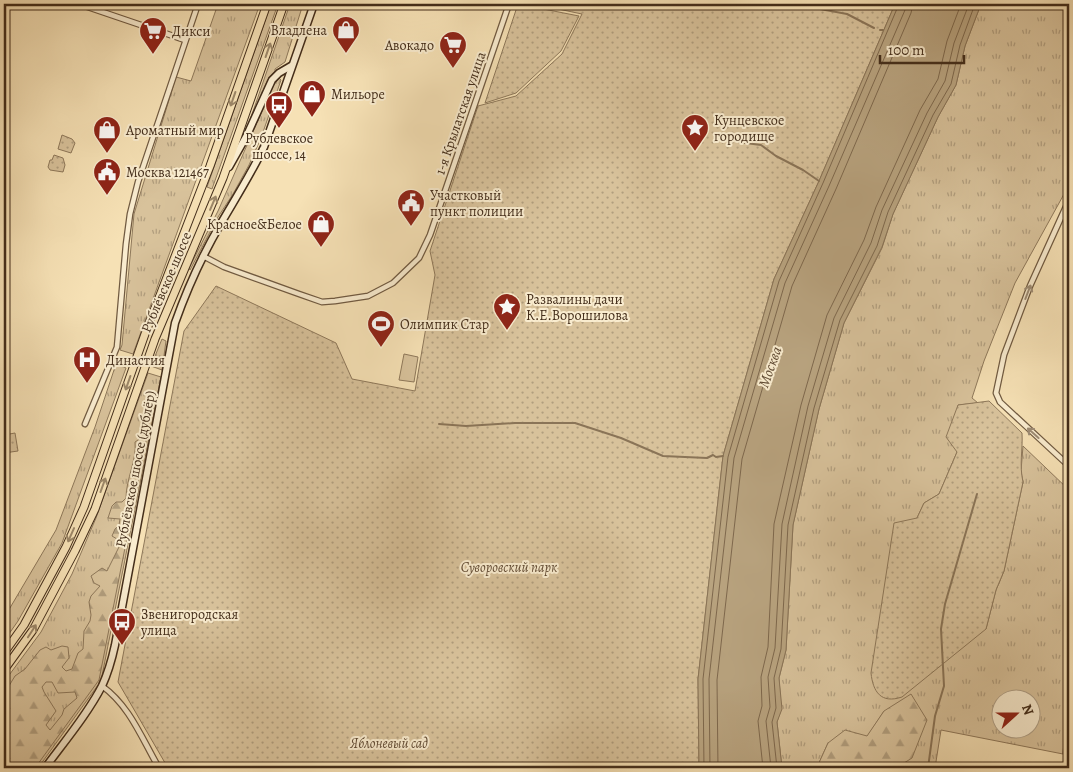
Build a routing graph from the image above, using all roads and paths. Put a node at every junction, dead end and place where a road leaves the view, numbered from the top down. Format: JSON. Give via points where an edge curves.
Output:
{"nodes":[{"id":1,"x":79,"y":4,"type":"edge"},
{"id":2,"x":198,"y":4,"type":"edge"},
{"id":3,"x":267,"y":4,"type":"edge"},
{"id":4,"x":284,"y":4,"type":"edge"},
{"id":5,"x":314,"y":4,"type":"edge"},
{"id":6,"x":509,"y":4,"type":"edge"},
{"id":7,"x":185,"y":40,"type":"junction"},
{"id":8,"x":292,"y":66,"type":"junction"},
{"id":9,"x":223,"y":178,"type":"junction"},
{"id":10,"x":1069,"y":200,"type":"edge"},
{"id":11,"x":203,"y":256,"type":"junction"},
{"id":12,"x":85,"y":424,"type":"dead end"},
{"id":13,"x":1069,"y":466,"type":"edge"},
{"id":14,"x":4,"y":653,"type":"edge"},
{"id":15,"x":4,"y":670,"type":"edge"},
{"id":16,"x":102,"y":686,"type":"junction"},
{"id":17,"x":45,"y":768,"type":"edge"},
{"id":18,"x":160,"y":768,"type":"edge"}],
"edges":[{"from":1,"to":7,"type":"street"},
{"from":2,"to":7,"type":"street"},
{"from":3,"to":14,"type":"main road","name":"Рублёвское шоссе","one_way":true,"via":[[84,507],[24,625]]},
{"from":9,"to":4,"type":"main road","name":"Рублёвское шоссе","one_way":true},
{"from":5,"to":8,"type":"street","name":"Рублёвское шоссе (дублёр)"},
{"from":6,"to":11,"type":"street","name":"1-я Крылатская улица","via":[[430,235],[419,258],[393,283],[368,296],[322,302],[224,267]]},
{"from":7,"to":12,"type":"street","via":[[130,214],[117,347]]},
{"from":8,"to":9,"type":"street","via":[[272,80]]},
{"from":8,"to":11,"type":"street","name":"Рублёвское шоссе (дублёр)","via":[[260,156]]},
{"from":15,"to":9,"type":"main road","name":"Рублёвское шоссе","one_way":true,"via":[[33,630],[95,509],[155,339]]},
{"from":13,"to":10,"type":"street","one_way":true,"via":[[1000,402],[996,393],[1004,355],[1030,286]]},
{"from":11,"to":16,"type":"street","name":"Рублёвское шоссе (дублёр)","via":[[175,323],[115,646]]},
{"from":16,"to":17,"type":"street","name":"Рублёвское шоссе (дублёр)"},
{"from":16,"to":18,"type":"street","via":[[124,707]]}]}
